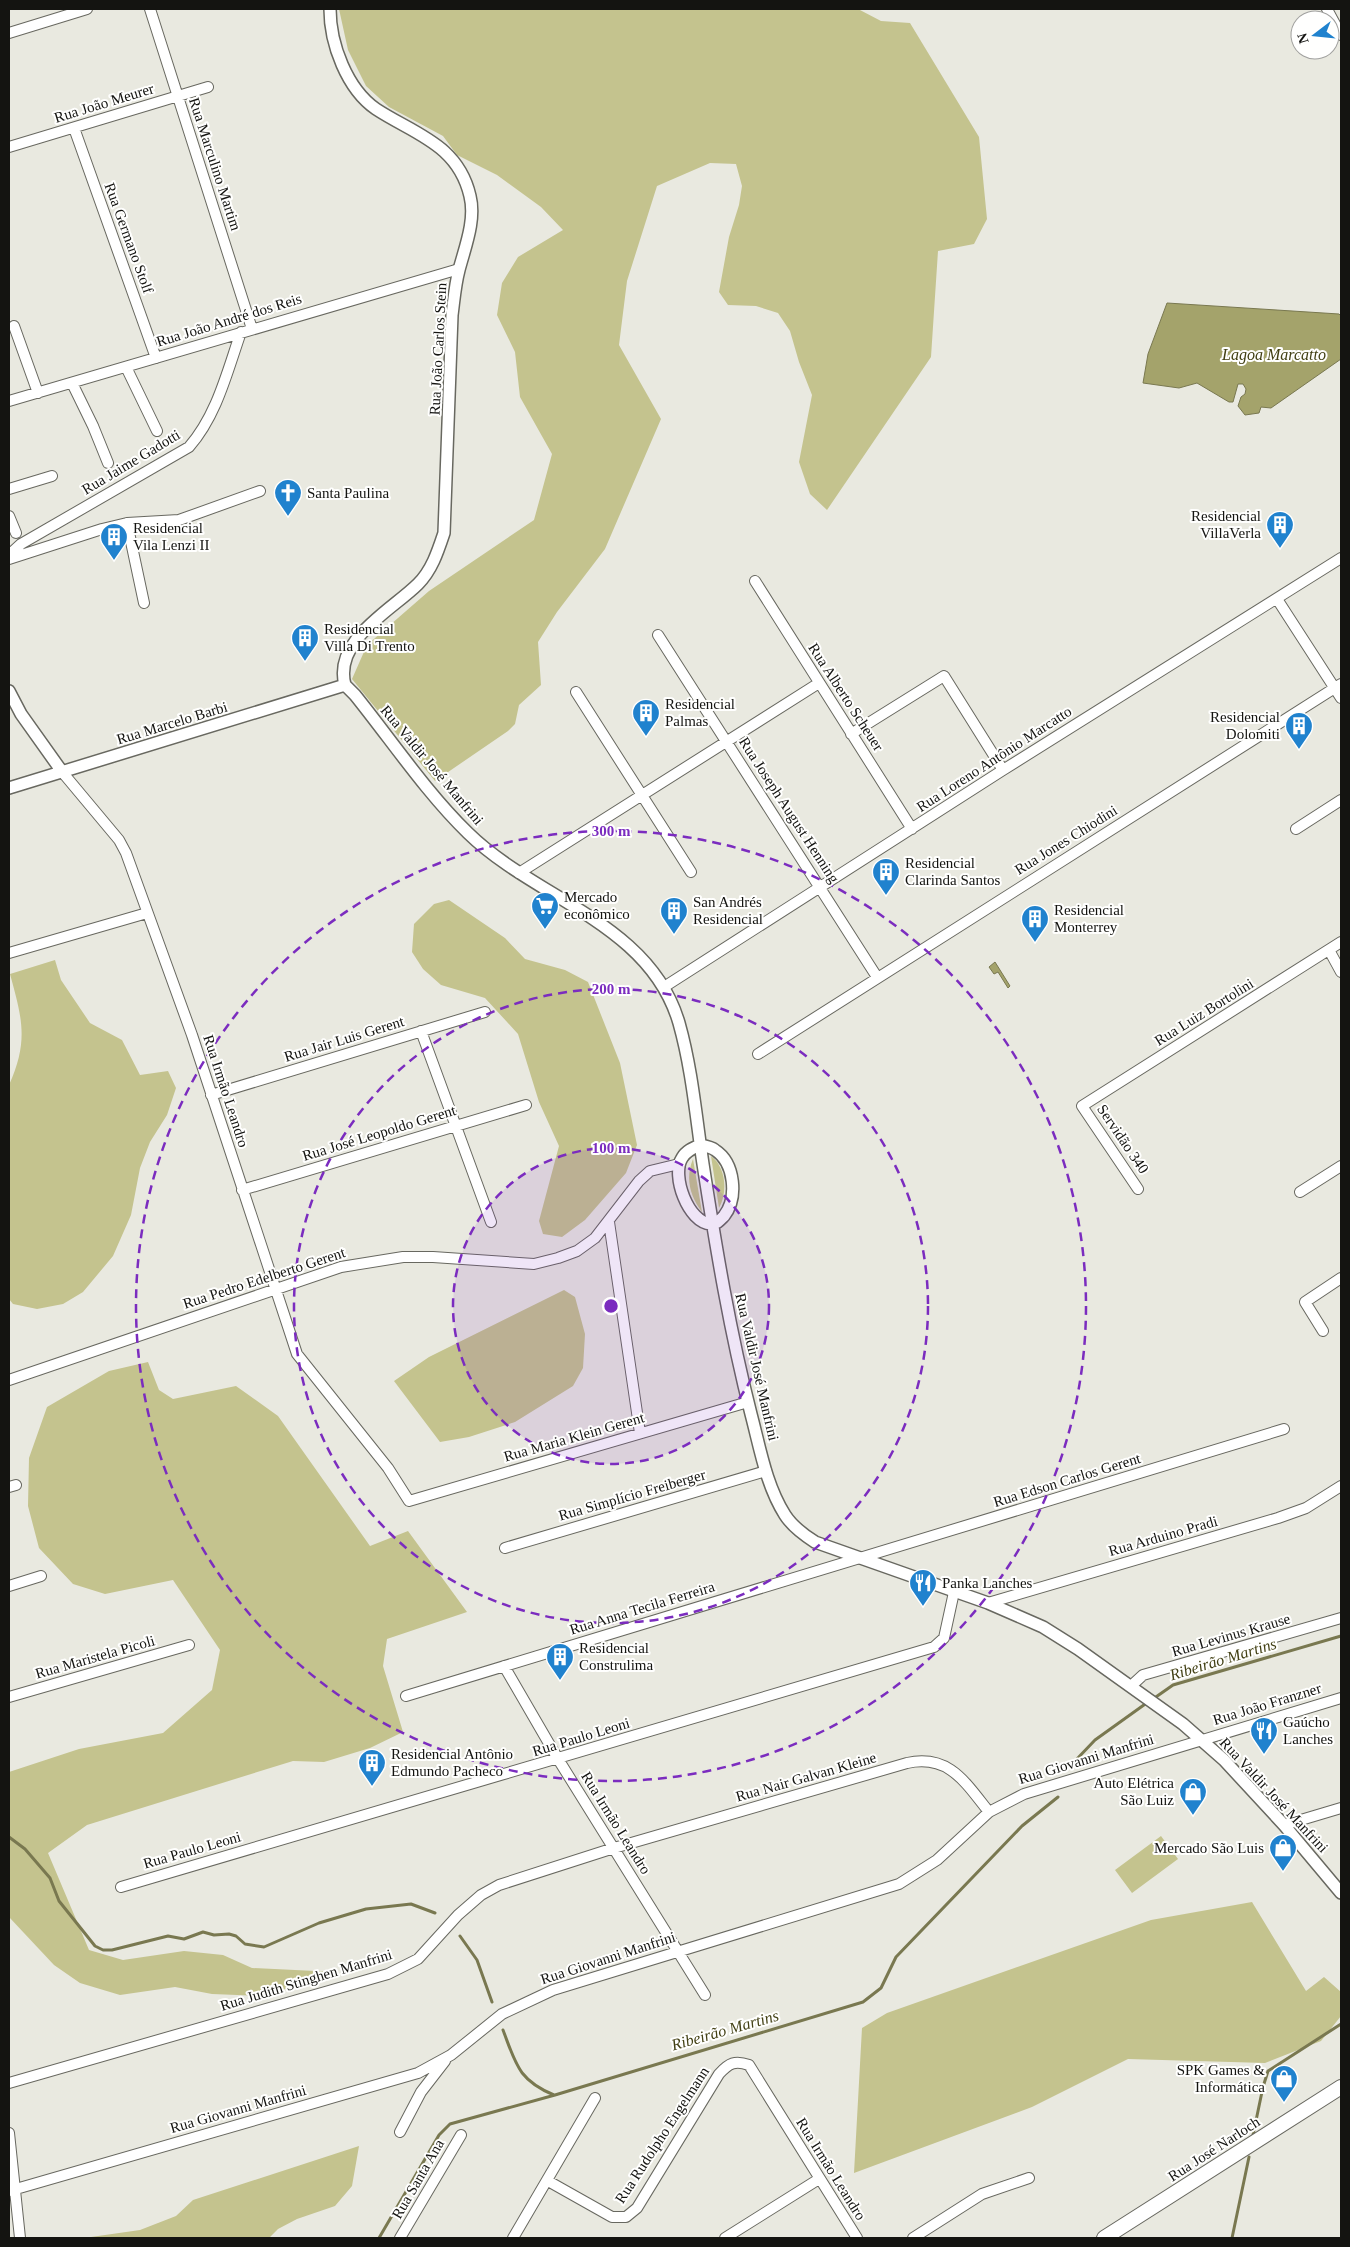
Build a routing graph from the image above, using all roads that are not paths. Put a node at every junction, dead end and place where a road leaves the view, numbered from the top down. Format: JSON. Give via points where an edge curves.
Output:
{"nodes":[{"id":1,"x":87,"y":9,"type":"edge"},
{"id":2,"x":150,"y":9,"type":"edge"},
{"id":3,"x":330,"y":9,"type":"edge"},
{"id":4,"x":1327,"y":9,"type":"edge"},
{"id":5,"x":9,"y":33,"type":"edge"},
{"id":6,"x":1341,"y":35,"type":"edge"},
{"id":7,"x":208,"y":87,"type":"dead end"},
{"id":8,"x":178,"y":96,"type":"junction"},
{"id":9,"x":74,"y":128,"type":"junction"},
{"id":10,"x":9,"y":147,"type":"edge"},
{"id":11,"x":459,"y":270,"type":"junction"},
{"id":12,"x":14,"y":326,"type":"dead end"},
{"id":13,"x":252,"y":329,"type":"junction"},
{"id":14,"x":241,"y":332,"type":"junction"},
{"id":15,"x":156,"y":358,"type":"junction"},
{"id":16,"x":126,"y":367,"type":"junction"},
{"id":17,"x":72,"y":383,"type":"junction"},
{"id":18,"x":38,"y":393,"type":"junction"},
{"id":19,"x":9,"y":401,"type":"edge"},
{"id":20,"x":157,"y":431,"type":"dead end"},
{"id":21,"x":108,"y":463,"type":"dead end"},
{"id":22,"x":52,"y":476,"type":"dead end"},
{"id":23,"x":9,"y":489,"type":"edge"},
{"id":24,"x":260,"y":491,"type":"dead end"},
{"id":25,"x":9,"y":516,"type":"edge"},
{"id":26,"x":127,"y":523,"type":"junction"},
{"id":27,"x":16,"y":533,"type":"dead end"},
{"id":28,"x":9,"y":555,"type":"edge"},
{"id":29,"x":1341,"y":558,"type":"edge"},
{"id":30,"x":9,"y":560,"type":"edge"},
{"id":31,"x":755,"y":581,"type":"dead end"},
{"id":32,"x":1277,"y":599,"type":"junction"},
{"id":33,"x":144,"y":603,"type":"dead end"},
{"id":34,"x":658,"y":635,"type":"dead end"},
{"id":35,"x":819,"y":683,"type":"junction"},
{"id":36,"x":345,"y":685,"type":"junction"},
{"id":37,"x":1338,"y":686,"type":"edge"},
{"id":38,"x":9,"y":691,"type":"edge"},
{"id":39,"x":576,"y":692,"type":"dead end"},
{"id":40,"x":1341,"y":698,"type":"edge"},
{"id":41,"x":851,"y":734,"type":"junction"},
{"id":42,"x":727,"y":741,"type":"junction"},
{"id":43,"x":1003,"y":770,"type":"junction"},
{"id":44,"x":63,"y":773,"type":"junction"},
{"id":45,"x":9,"y":788,"type":"edge"},
{"id":46,"x":642,"y":795,"type":"junction"},
{"id":47,"x":1341,"y":800,"type":"edge"},
{"id":48,"x":1296,"y":828,"type":"dead end"},
{"id":49,"x":912,"y":829,"type":"junction"},
{"id":50,"x":691,"y":872,"type":"dead end"},
{"id":51,"x":519,"y":873,"type":"junction"},
{"id":52,"x":821,"y":888,"type":"junction"},
{"id":53,"x":147,"y":913,"type":"junction"},
{"id":54,"x":1341,"y":942,"type":"edge"},
{"id":55,"x":1329,"y":950,"type":"junction"},
{"id":56,"x":9,"y":953,"type":"edge"},
{"id":57,"x":1341,"y":972,"type":"edge"},
{"id":58,"x":877,"y":977,"type":"junction"},
{"id":59,"x":664,"y":987,"type":"junction"},
{"id":60,"x":486,"y":1012,"type":"dead end"},
{"id":61,"x":421,"y":1032,"type":"junction"},
{"id":62,"x":758,"y":1054,"type":"dead end"},
{"id":63,"x":211,"y":1095,"type":"junction"},
{"id":64,"x":526,"y":1105,"type":"dead end"},
{"id":65,"x":1082,"y":1106,"type":"joint"},
{"id":66,"x":456,"y":1126,"type":"junction"},
{"id":67,"x":700,"y":1144,"type":"junction"},
{"id":68,"x":679,"y":1164,"type":"junction"},
{"id":69,"x":1341,"y":1166,"type":"edge"},
{"id":70,"x":1138,"y":1189,"type":"dead end"},
{"id":71,"x":242,"y":1190,"type":"junction"},
{"id":72,"x":1300,"y":1192,"type":"dead end"},
{"id":73,"x":491,"y":1222,"type":"dead end"},
{"id":74,"x":610,"y":1222,"type":"junction"},
{"id":75,"x":712,"y":1224,"type":"junction"},
{"id":76,"x":1341,"y":1278,"type":"edge"},
{"id":77,"x":274,"y":1288,"type":"junction"},
{"id":78,"x":1323,"y":1331,"type":"dead end"},
{"id":79,"x":9,"y":1380,"type":"edge"},
{"id":80,"x":748,"y":1402,"type":"junction"},
{"id":81,"x":1284,"y":1429,"type":"dead end"},
{"id":82,"x":640,"y":1433,"type":"junction"},
{"id":83,"x":766,"y":1471,"type":"junction"},
{"id":84,"x":1341,"y":1486,"type":"edge"},
{"id":85,"x":410,"y":1501,"type":"joint"},
{"id":86,"x":505,"y":1548,"type":"dead end"},
{"id":87,"x":858,"y":1558,"type":"junction"},
{"id":88,"x":41,"y":1576,"type":"dead end"},
{"id":89,"x":9,"y":1586,"type":"edge"},
{"id":90,"x":954,"y":1592,"type":"junction"},
{"id":91,"x":988,"y":1603,"type":"junction"},
{"id":92,"x":1341,"y":1618,"type":"edge"},
{"id":93,"x":189,"y":1645,"type":"dead end"},
{"id":94,"x":504,"y":1666,"type":"junction"},
{"id":95,"x":1131,"y":1686,"type":"junction"},
{"id":96,"x":406,"y":1696,"type":"dead end"},
{"id":97,"x":9,"y":1698,"type":"edge"},
{"id":98,"x":1341,"y":1698,"type":"edge"},
{"id":99,"x":1201,"y":1739,"type":"junction"},
{"id":100,"x":558,"y":1759,"type":"junction"},
{"id":101,"x":1341,"y":1808,"type":"edge"},
{"id":102,"x":989,"y":1812,"type":"junction"},
{"id":103,"x":1284,"y":1825,"type":"junction"},
{"id":104,"x":614,"y":1848,"type":"junction"},
{"id":105,"x":120,"y":1887,"type":"dead end"},
{"id":106,"x":1341,"y":1893,"type":"edge"},
{"id":107,"x":678,"y":1951,"type":"junction"},
{"id":108,"x":705,"y":1995,"type":"dead end"},
{"id":109,"x":451,"y":2055,"type":"junction"},
{"id":110,"x":749,"y":2065,"type":"joint"},
{"id":111,"x":9,"y":2083,"type":"edge"},
{"id":112,"x":1341,"y":2087,"type":"edge"},
{"id":113,"x":596,"y":2098,"type":"dead end"},
{"id":114,"x":400,"y":2132,"type":"dead end"},
{"id":115,"x":9,"y":2133,"type":"edge"},
{"id":116,"x":461,"y":2135,"type":"dead end"},
{"id":117,"x":1029,"y":2178,"type":"dead end"},
{"id":118,"x":819,"y":2179,"type":"junction"},
{"id":119,"x":548,"y":2181,"type":"junction"},
{"id":120,"x":12,"y":2190,"type":"edge"},
{"id":121,"x":20,"y":2238,"type":"edge"},
{"id":122,"x":400,"y":2238,"type":"edge"},
{"id":123,"x":513,"y":2238,"type":"edge"},
{"id":124,"x":725,"y":2238,"type":"edge"},
{"id":125,"x":857,"y":2238,"type":"edge"},
{"id":126,"x":913,"y":2238,"type":"edge"},
{"id":127,"x":1104,"y":2238,"type":"edge"}],
"edges":[{"from":1,"to":5,"type":"street"},
{"from":2,"to":8,"type":"street","name":"Rua Marculino Martim"},
{"from":3,"to":11,"type":"street","name":"Rua João Carlos Stein","via":[[335,43],[343,65],[361,94],[376,108],[430,139],[448,155],[462,175],[470,196],[472,218]]},
{"from":4,"to":6,"type":"street"},
{"from":7,"to":8,"type":"street","name":"Rua João Meurer"},
{"from":8,"to":9,"type":"street","name":"Rua João Meurer"},
{"from":8,"to":13,"type":"street","name":"Rua Marculino Martim"},
{"from":9,"to":10,"type":"street","name":"Rua João Meurer"},
{"from":9,"to":15,"type":"street","name":"Rua Germano Stolf"},
{"from":11,"to":13,"type":"street","name":"Rua João André dos Reis"},
{"from":11,"to":36,"type":"street","name":"Rua João Carlos Stein","via":[[452,315],[444,533],[435,559],[419,583],[375,619],[356,640],[343,670]]},
{"from":12,"to":18,"type":"street"},
{"from":13,"to":14,"type":"street","name":"Rua João André dos Reis"},
{"from":14,"to":15,"type":"street","name":"Rua João André dos Reis"},
{"from":14,"to":28,"type":"street","name":"Rua Jaime Gadotti","via":[[214,408],[203,431],[189,446],[21,544]]},
{"from":15,"to":16,"type":"street","name":"Rua João André dos Reis"},
{"from":16,"to":17,"type":"street","name":"Rua João André dos Reis"},
{"from":16,"to":20,"type":"street"},
{"from":17,"to":18,"type":"street","name":"Rua João André dos Reis"},
{"from":17,"to":21,"type":"street"},
{"from":18,"to":19,"type":"street","name":"Rua João André dos Reis"},
{"from":22,"to":23,"type":"street"},
{"from":24,"to":26,"type":"street","via":[[179,520]]},
{"from":25,"to":27,"type":"street"},
{"from":26,"to":30,"type":"street"},
{"from":26,"to":33,"type":"street"},
{"from":29,"to":32,"type":"street","name":"Rua Loreno Antônio Marcatto"},
{"from":31,"to":35,"type":"street","name":"Rua Alberto Scheuer"},
{"from":32,"to":37,"type":"street"},
{"from":32,"to":43,"type":"street","name":"Rua Loreno Antônio Marcatto"},
{"from":34,"to":42,"type":"street","name":"Rua Joseph August Henning"},
{"from":35,"to":41,"type":"street","name":"Rua Alberto Scheuer"},
{"from":35,"to":42,"type":"street"},
{"from":36,"to":44,"type":"street","name":"Rua Marcelo Barbi"},
{"from":36,"to":51,"type":"street","name":"Rua Valdir José Manfrini","via":[[446,810],[491,854]]},
{"from":37,"to":40,"type":"street"},
{"from":37,"to":58,"type":"street","name":"Rua Jones Chiodini"},
{"from":38,"to":44,"type":"street","name":"Rua Irmão Leandro","via":[[21,714]]},
{"from":39,"to":46,"type":"street"},
{"from":41,"to":43,"type":"street","via":[[944,676]]},
{"from":41,"to":49,"type":"street","name":"Rua Alberto Scheuer"},
{"from":42,"to":46,"type":"street"},
{"from":42,"to":52,"type":"street","name":"Rua Joseph August Henning"},
{"from":43,"to":49,"type":"street","name":"Rua Loreno Antônio Marcatto"},
{"from":44,"to":45,"type":"street","name":"Rua Marcelo Barbi"},
{"from":44,"to":53,"type":"street","name":"Rua Irmão Leandro","via":[[119,840]]},
{"from":46,"to":50,"type":"street"},
{"from":46,"to":51,"type":"street"},
{"from":47,"to":48,"type":"street"},
{"from":49,"to":52,"type":"street","name":"Rua Loreno Antônio Marcatto"},
{"from":51,"to":59,"type":"street","name":"Rua Valdir José Manfrini","via":[[582,912],[634,950]]},
{"from":52,"to":58,"type":"street","name":"Rua Joseph August Henning"},
{"from":52,"to":59,"type":"street","name":"Rua Loreno Antônio Marcatto"},
{"from":53,"to":56,"type":"street"},
{"from":53,"to":63,"type":"street","name":"Rua Irmão Leandro"},
{"from":54,"to":55,"type":"street","name":"Rua Luiz Bortolini"},
{"from":55,"to":57,"type":"street"},
{"from":55,"to":65,"type":"street","name":"Rua Luiz Bortolini"},
{"from":58,"to":62,"type":"street","name":"Rua Jones Chiodini"},
{"from":59,"to":67,"type":"street","name":"Rua Valdir José Manfrini","via":[[679,1024]]},
{"from":60,"to":61,"type":"street","name":"Rua Jair Luis Gerent"},
{"from":61,"to":63,"type":"street","name":"Rua Jair Luis Gerent"},
{"from":61,"to":66,"type":"street"},
{"from":63,"to":71,"type":"street","name":"Rua Irmão Leandro"},
{"from":64,"to":66,"type":"street","name":"Rua José Leopoldo Gerent"},
{"from":65,"to":70,"type":"street","name":"Servidão 340"},
{"from":66,"to":71,"type":"street","name":"Rua José Leopoldo Gerent"},
{"from":66,"to":73,"type":"street"},
{"from":67,"to":68,"type":"street","via":[[690,1149]]},
{"from":67,"to":75,"type":"street","name":"Rua Valdir José Manfrini"},
{"from":67,"to":75,"type":"street","via":[[720,1155],[732,1180],[729,1207],[720,1221]]},
{"from":68,"to":74,"type":"street","name":"Rua Pedro Edelberto Gerent","via":[[650,1171],[634,1187]]},
{"from":68,"to":75,"type":"street","via":[[680,1181],[690,1211],[699,1221]]},
{"from":69,"to":72,"type":"street"},
{"from":71,"to":77,"type":"street","name":"Rua Irmão Leandro"},
{"from":74,"to":77,"type":"street","name":"Rua Pedro Edelberto Gerent","via":[[577,1251],[534,1264],[403,1257],[341,1267]]},
{"from":74,"to":82,"type":"street"},
{"from":75,"to":80,"type":"street","name":"Rua Valdir José Manfrini"},
{"from":76,"to":78,"type":"street","via":[[1305,1302]]},
{"from":77,"to":79,"type":"street","name":"Rua Pedro Edelberto Gerent"},
{"from":77,"to":85,"type":"street","name":"Rua Irmão Leandro","via":[[297,1354],[388,1468]]},
{"from":80,"to":82,"type":"street","name":"Rua Maria Klein Gerent"},
{"from":80,"to":83,"type":"street","name":"Rua Valdir José Manfrini"},
{"from":81,"to":87,"type":"street","name":"Rua Edson Carlos Gerent"},
{"from":82,"to":85,"type":"street","name":"Rua Maria Klein Gerent"},
{"from":83,"to":86,"type":"street","name":"Rua Simplício Freiberger"},
{"from":83,"to":87,"type":"street","name":"Rua Valdir José Manfrini","via":[[786,1518],[803,1535]]},
{"from":84,"to":91,"type":"street","name":"Rua Arduino Pradi","via":[[1306,1508],[1278,1518]]},
{"from":87,"to":90,"type":"street","name":"Rua Valdir José Manfrini"},
{"from":87,"to":94,"type":"street","name":"Rua Anna Tecila Ferreira"},
{"from":88,"to":89,"type":"street"},
{"from":90,"to":91,"type":"street","name":"Rua Valdir José Manfrini"},
{"from":90,"to":100,"type":"street","name":"Rua Paulo Leoni","via":[[944,1638],[934,1647]]},
{"from":91,"to":95,"type":"street","name":"Rua Valdir José Manfrini","via":[[1042,1627]]},
{"from":92,"to":95,"type":"street","name":"Rua Levinus Krause","via":[[1143,1675]]},
{"from":93,"to":97,"type":"street","name":"Rua Maristela Picoli"},
{"from":94,"to":96,"type":"street","name":"Rua Anna Tecila Ferreira"},
{"from":94,"to":100,"type":"street","name":"Rua Irmão Leandro"},
{"from":95,"to":99,"type":"street","name":"Rua Valdir José Manfrini"},
{"from":98,"to":99,"type":"street","name":"Rua João Franzner"},
{"from":99,"to":102,"type":"street","name":"Rua Giovanni Manfrini","via":[[1048,1784],[1006,1801]]},
{"from":99,"to":103,"type":"street","name":"Rua Valdir José Manfrini","via":[[1246,1782]]},
{"from":100,"to":104,"type":"street","name":"Rua Irmão Leandro"},
{"from":100,"to":105,"type":"street","name":"Rua Paulo Leoni"},
{"from":101,"to":103,"type":"street"},
{"from":102,"to":104,"type":"street","name":"Rua Nair Galvan Kleine","via":[[949,1768],[934,1761],[918,1760]]},
{"from":102,"to":107,"type":"street","name":"Rua Giovanni Manfrini","via":[[937,1860],[899,1884]]},
{"from":103,"to":106,"type":"street","name":"Rua Valdir José Manfrini"},
{"from":104,"to":107,"type":"street","name":"Rua Irmão Leandro"},
{"from":104,"to":111,"type":"street","name":"Rua Judith Stinghen Manfrini","via":[[499,1885],[481,1895],[458,1914],[418,1959],[388,1974]]},
{"from":107,"to":108,"type":"street","name":"Rua Irmão Leandro"},
{"from":107,"to":109,"type":"street","name":"Rua Giovanni Manfrini","via":[[534,1998],[502,2014]]},
{"from":109,"to":114,"type":"street","via":[[421,2092]]},
{"from":109,"to":120,"type":"street","name":"Rua Giovanni Manfrini","via":[[432,2067],[392,2081]]},
{"from":110,"to":118,"type":"street","name":"Rua Irmão Leandro"},
{"from":110,"to":119,"type":"street","name":"Rua Rudolpho Engelmann","via":[[733,2062],[720,2074],[637,2208],[626,2217],[612,2218]]},
{"from":112,"to":127,"type":"main road","name":"Rua José Narloch"},
{"from":113,"to":119,"type":"street"},
{"from":115,"to":120,"type":"street"},
{"from":116,"to":122,"type":"street","name":"Rua Santa Ana"},
{"from":117,"to":126,"type":"street","via":[[982,2194]]},
{"from":118,"to":124,"type":"street"},
{"from":118,"to":125,"type":"street","name":"Rua Irmão Leandro"},
{"from":119,"to":123,"type":"street"},
{"from":120,"to":121,"type":"street"}]}
